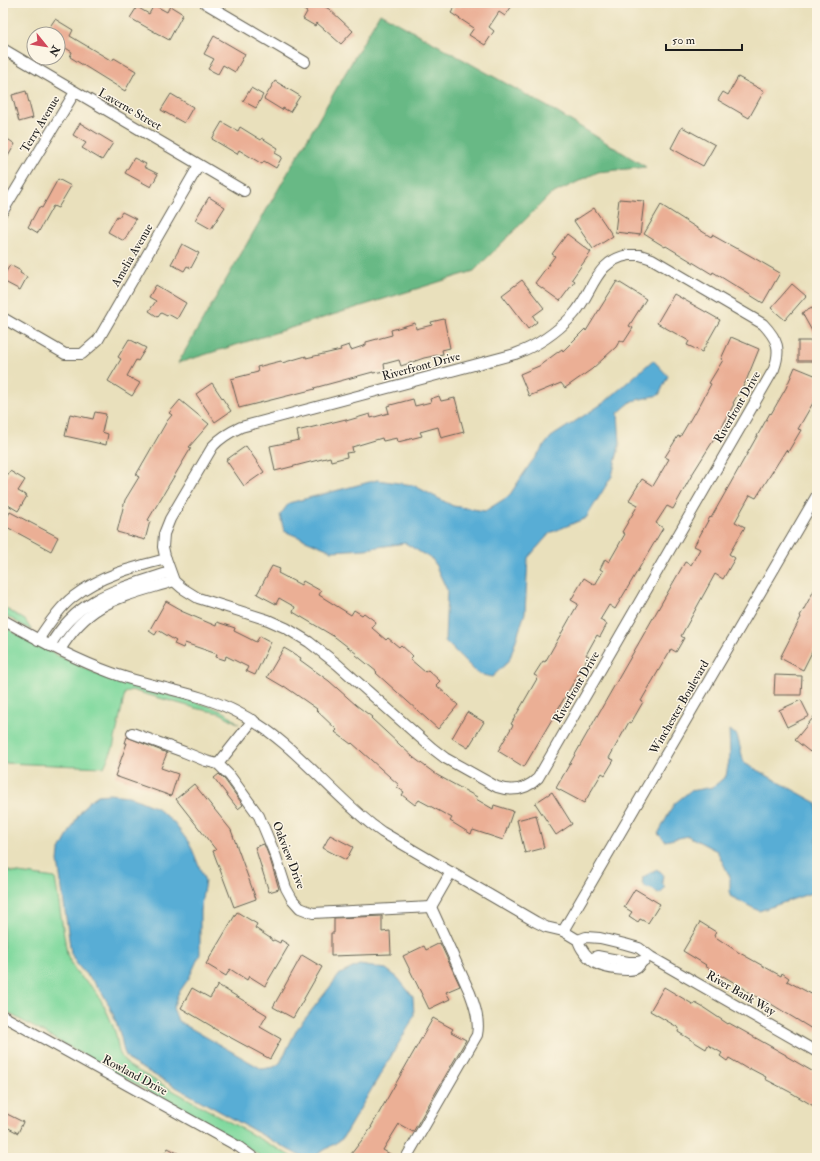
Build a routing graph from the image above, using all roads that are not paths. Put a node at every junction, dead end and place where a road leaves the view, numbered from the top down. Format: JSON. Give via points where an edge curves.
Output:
{"nodes":[{"id":1,"x":205,"y":3,"type":"edge"},
{"id":2,"x":3,"y":50,"type":"edge"},
{"id":3,"x":305,"y":62,"type":"dead end"},
{"id":4,"x":75,"y":92,"type":"junction"},
{"id":5,"x":199,"y":165,"type":"junction"},
{"id":6,"x":244,"y":191,"type":"dead end"},
{"id":7,"x":3,"y":211,"type":"edge"},
{"id":8,"x":3,"y":318,"type":"edge"},
{"id":9,"x":817,"y":495,"type":"edge"},
{"id":10,"x":166,"y":559,"type":"junction"},
{"id":11,"x":107,"y":577,"type":"junction"},
{"id":12,"x":172,"y":577,"type":"junction"},
{"id":13,"x":115,"y":595,"type":"junction"},
{"id":14,"x":3,"y":620,"type":"edge"},
{"id":15,"x":38,"y":640,"type":"junction"},
{"id":16,"x":50,"y":646,"type":"junction"},
{"id":17,"x":60,"y":650,"type":"junction"},
{"id":18,"x":253,"y":720,"type":"junction"},
{"id":19,"x":132,"y":733,"type":"dead end"},
{"id":20,"x":218,"y":764,"type":"junction"},
{"id":21,"x":451,"y":872,"type":"junction"},
{"id":22,"x":431,"y":907,"type":"junction"},
{"id":23,"x":563,"y":931,"type":"junction"},
{"id":24,"x":578,"y":940,"type":"junction"},
{"id":25,"x":625,"y":944,"type":"junction"},
{"id":26,"x":647,"y":959,"type":"junction"},
{"id":27,"x":624,"y":965,"type":"junction"},
{"id":28,"x":3,"y":1016,"type":"edge"},
{"id":29,"x":817,"y":1052,"type":"edge"},
{"id":30,"x":254,"y":1158,"type":"edge"},
{"id":31,"x":406,"y":1158,"type":"edge"}],
"edges":[{"from":1,"to":3,"type":"street"},
{"from":2,"to":4,"type":"street","name":"Laverne Street"},
{"from":4,"to":5,"type":"street","name":"Laverne Street"},
{"from":4,"to":7,"type":"street","name":"Terry Avenue"},
{"from":5,"to":6,"type":"street","name":"Laverne Street"},
{"from":5,"to":8,"type":"street","name":"Amelia Avenue","via":[[98,340],[82,354],[65,354]]},
{"from":9,"to":23,"type":"street","name":"Winchester Boulevard"},
{"from":10,"to":11,"type":"street","via":[[132,567]]},
{"from":10,"to":12,"type":"street","name":"Riverfront Drive"},
{"from":10,"to":12,"type":"street","name":"Riverfront Drive","via":[[163,547],[164,534],[170,519],[220,438],[241,427],[529,349],[559,328],[573,314],[607,263],[619,257],[640,255],[652,259],[763,324],[775,338],[778,346],[778,359],[774,370],[538,778],[529,786],[505,790],[446,758],[309,642],[268,620],[198,598],[182,588]]},
{"from":11,"to":13,"type":"street"},
{"from":11,"to":15,"type":"street","via":[[72,597]]},
{"from":12,"to":13,"type":"street"},
{"from":13,"to":16,"type":"street","via":[[93,601],[70,619],[57,632]]},
{"from":13,"to":17,"type":"street","via":[[89,614],[71,632]]},
{"from":14,"to":15,"type":"street"},
{"from":15,"to":16,"type":"street"},
{"from":16,"to":17,"type":"street"},
{"from":17,"to":18,"type":"street","via":[[112,673],[213,702]]},
{"from":18,"to":20,"type":"street"},
{"from":18,"to":21,"type":"street","via":[[280,741],[370,824]]},
{"from":19,"to":20,"type":"street","name":"Oakview Drive"},
{"from":20,"to":22,"type":"street","name":"Oakview Drive","via":[[259,816],[286,888],[300,908],[313,913]]},
{"from":21,"to":22,"type":"street"},
{"from":21,"to":23,"type":"street","via":[[536,922]]},
{"from":22,"to":31,"type":"street","via":[[470,993],[479,1029]]},
{"from":23,"to":24,"type":"street"},
{"from":24,"to":25,"type":"street","name":"River Bank Way","via":[[586,937],[600,938]]},
{"from":24,"to":27,"type":"street","via":[[580,947],[597,964],[607,967]]},
{"from":25,"to":26,"type":"street","name":"River Bank Way","via":[[639,948]]},
{"from":25,"to":27,"type":"street"},
{"from":26,"to":27,"type":"street","via":[[636,968]]},
{"from":26,"to":29,"type":"street","name":"River Bank Way"},
{"from":28,"to":30,"type":"street","name":"Rowland Drive"}]}
